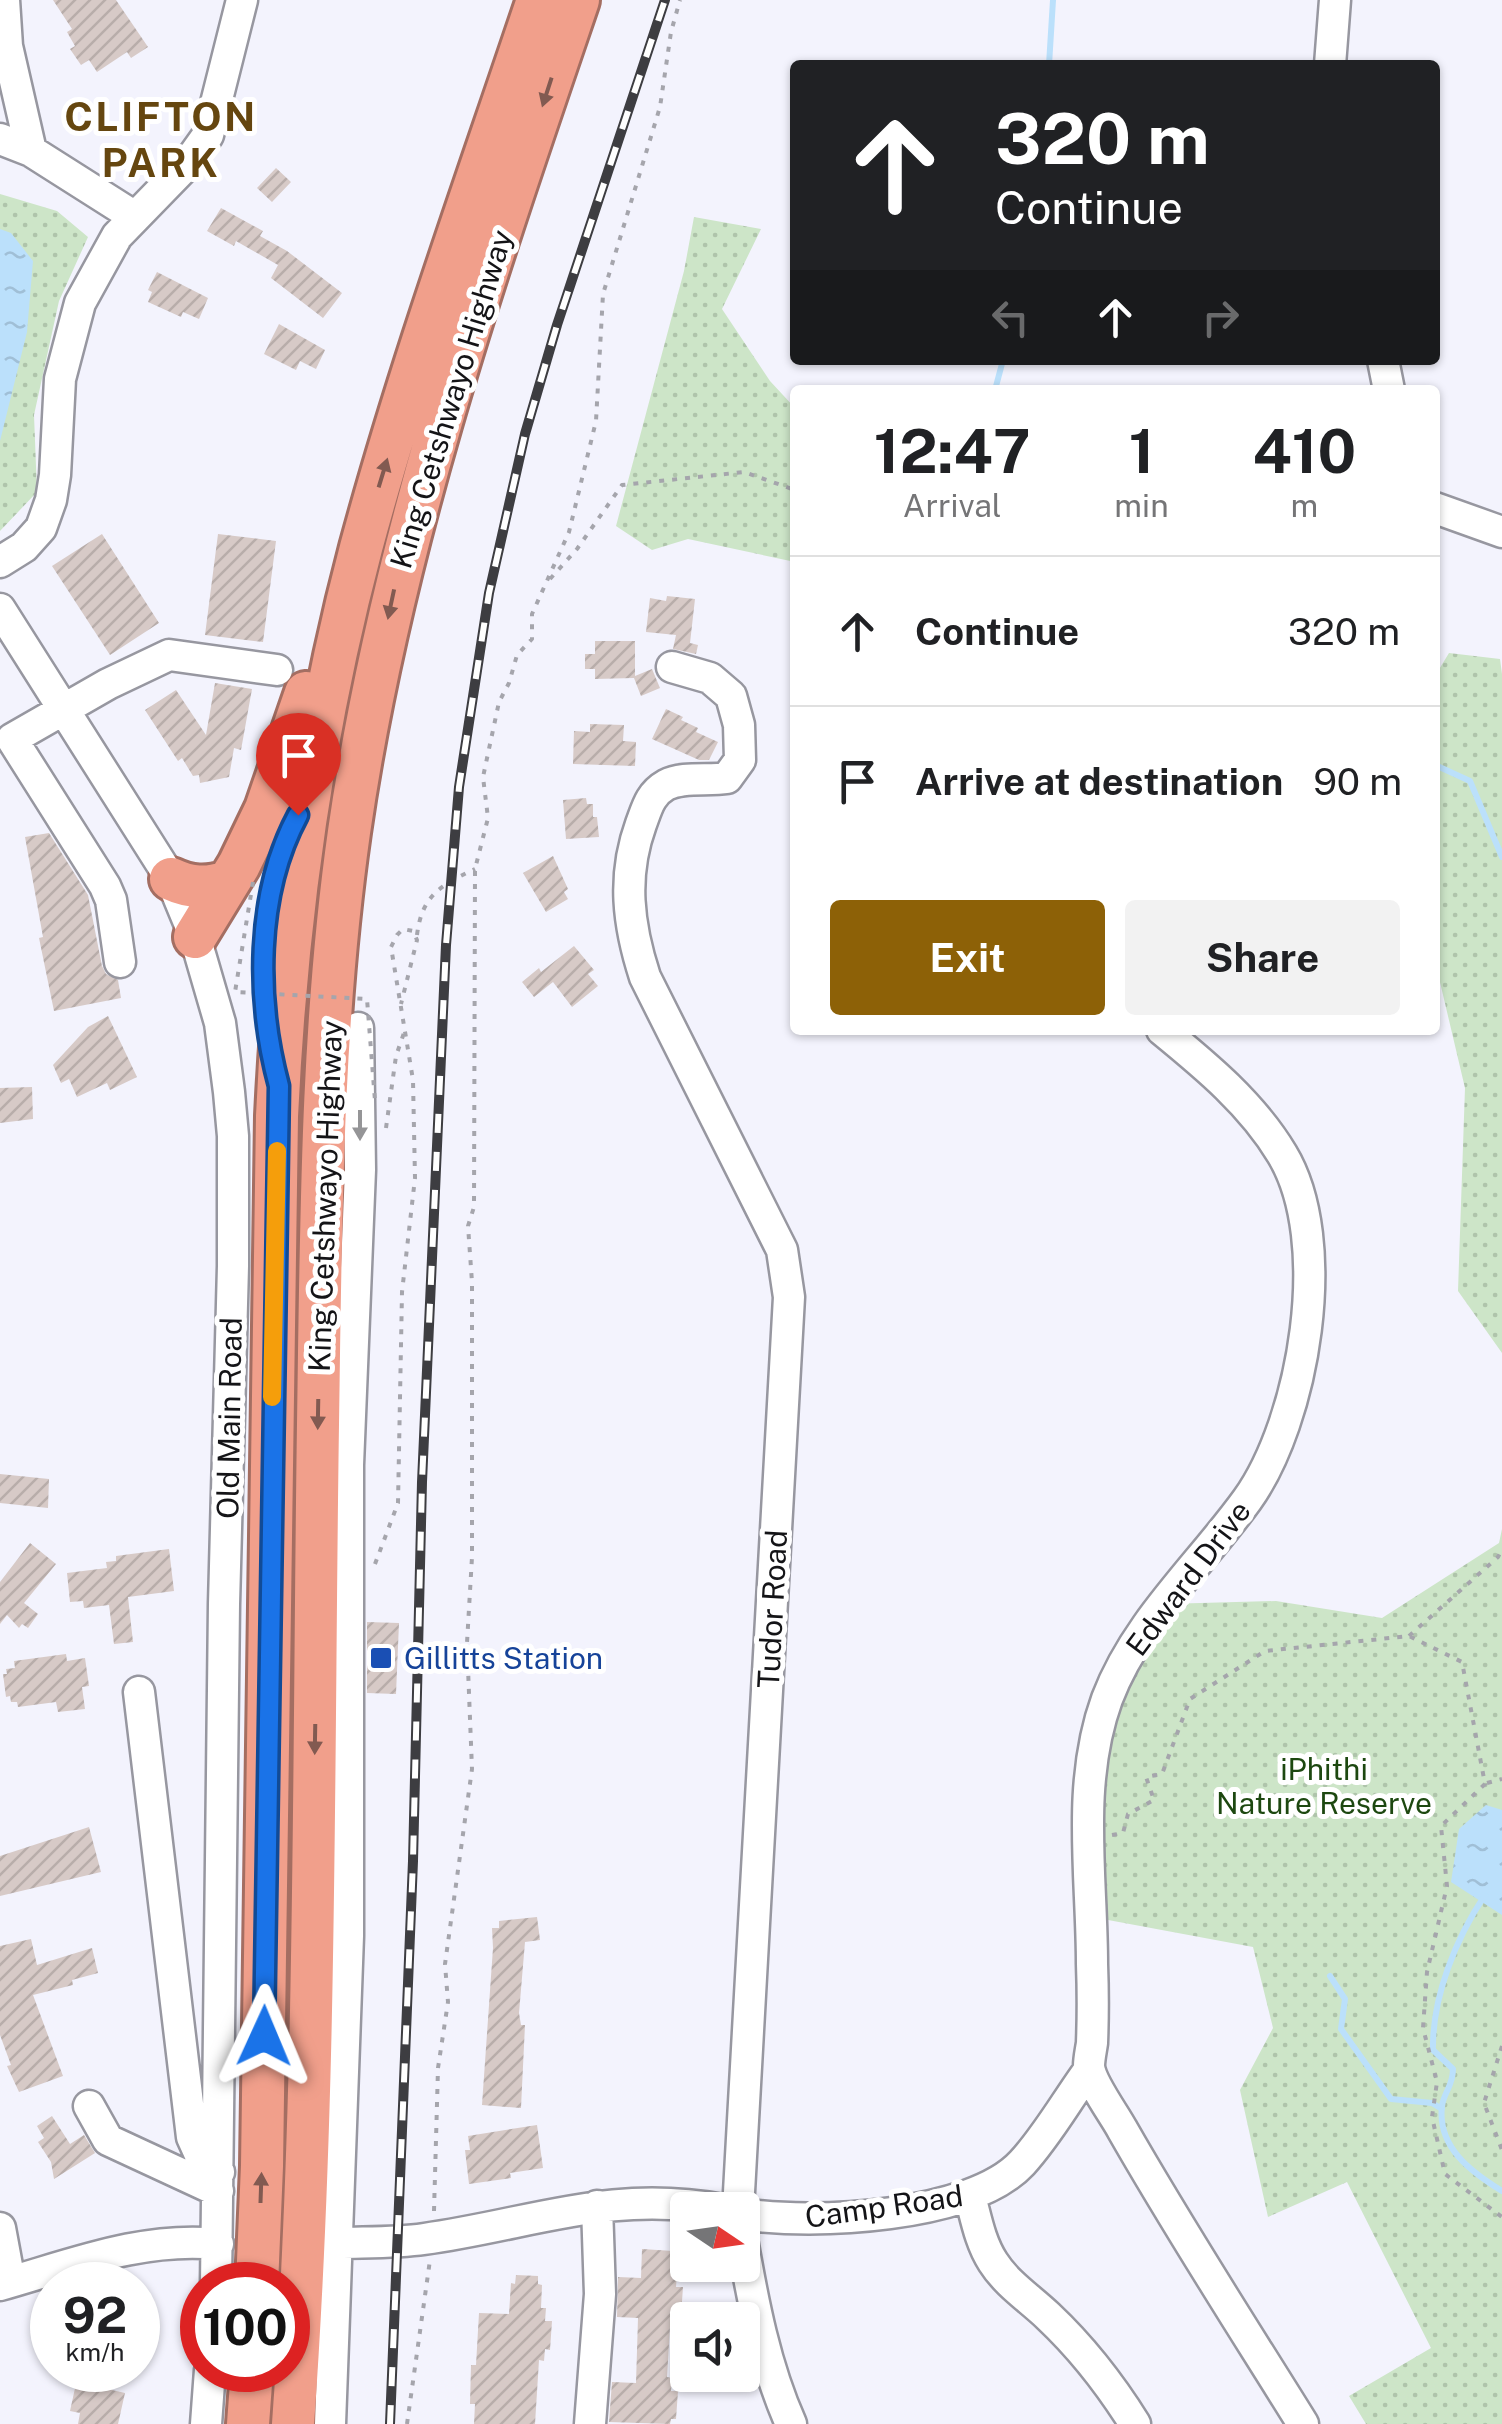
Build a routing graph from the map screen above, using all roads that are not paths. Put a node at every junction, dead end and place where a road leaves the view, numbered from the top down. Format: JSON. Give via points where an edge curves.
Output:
{"nodes":[{"id":1,"x":4,"y":0,"type":"edge"},
{"id":2,"x":242,"y":0,"type":"edge"},
{"id":3,"x":538,"y":0,"type":"edge"},
{"id":4,"x":578,"y":0,"type":"edge"},
{"id":5,"x":1335,"y":0,"type":"edge"},
{"id":6,"x":1330,"y":60,"type":"edge"},
{"id":7,"x":0,"y":139,"type":"edge"},
{"id":8,"x":32,"y":151,"type":"junction"},
{"id":9,"x":136,"y":217,"type":"junction"},
{"id":10,"x":1440,"y":510,"type":"edge"},
{"id":11,"x":1502,"y":532,"type":"edge"},
{"id":12,"x":361,"y":549,"type":"junction"},
{"id":13,"x":0,"y":562,"type":"edge"},
{"id":14,"x":0,"y":610,"type":"edge"},
{"id":15,"x":672,"y":667,"type":"dead end"},
{"id":16,"x":277,"y":670,"type":"dead end"},
{"id":17,"x":64,"y":709,"type":"junction"},
{"id":18,"x":348,"y":835,"type":"junction"},
{"id":19,"x":241,"y":872,"type":"junction"},
{"id":20,"x":171,"y":879,"type":"junction"},
{"id":21,"x":195,"y":937,"type":"junction"},
{"id":22,"x":120,"y":962,"type":"dead end"},
{"id":23,"x":358,"y":1028,"type":"joint"},
{"id":24,"x":1167,"y":1035,"type":"edge"},
{"id":25,"x":139,"y":1692,"type":"dead end"},
{"id":26,"x":1089,"y":2070,"type":"junction"},
{"id":27,"x":89,"y":2106,"type":"dead end"},
{"id":28,"x":218,"y":2182,"type":"junction"},
{"id":29,"x":741,"y":2192,"type":"edge"},
{"id":30,"x":970,"y":2196,"type":"junction"},
{"id":31,"x":670,"y":2203,"type":"edge"},
{"id":32,"x":597,"y":2206,"type":"junction"},
{"id":33,"x":760,"y":2216,"type":"edge"},
{"id":34,"x":0,"y":2228,"type":"edge"},
{"id":35,"x":338,"y":2243,"type":"junction"},
{"id":36,"x":218,"y":2244,"type":"junction"},
{"id":37,"x":217,"y":2262,"type":"edge"},
{"id":38,"x":258,"y":2262,"type":"edge"},
{"id":39,"x":750,"y":2282,"type":"edge"},
{"id":40,"x":5,"y":2283,"type":"edge"},
{"id":41,"x":207,"y":2392,"type":"edge"},
{"id":42,"x":250,"y":2392,"type":"edge"},
{"id":43,"x":203,"y":2419,"type":"edge"},
{"id":44,"x":787,"y":2423,"type":"edge"},
{"id":45,"x":248,"y":2424,"type":"edge"},
{"id":46,"x":293,"y":2424,"type":"edge"},
{"id":47,"x":330,"y":2424,"type":"edge"},
{"id":48,"x":590,"y":2424,"type":"edge"},
{"id":49,"x":1135,"y":2424,"type":"edge"},
{"id":50,"x":1303,"y":2424,"type":"edge"}],
"edges":[{"from":1,"to":8,"type":"street","via":[[7,46]]},
{"from":2,"to":9,"type":"street","via":[[208,135]]},
{"from":12,"to":3,"type":"highway","name":"King Cetshwayo Highway","one_way":true},
{"from":4,"to":18,"type":"highway","name":"King Cetshwayo Highway","one_way":true,"via":[[416,506]]},
{"from":5,"to":6,"type":"street"},
{"from":7,"to":8,"type":"street"},
{"from":8,"to":9,"type":"street"},
{"from":9,"to":13,"type":"street","via":[[100,262],[68,338],[56,476],[41,528]]},
{"from":10,"to":11,"type":"street"},
{"from":12,"to":19,"type":"highway"},
{"from":38,"to":12,"type":"highway","name":"King Cetshwayo Highway","one_way":true,"via":[[284,988],[321,725]]},
{"from":14,"to":17,"type":"street","name":"Old Main Road"},
{"from":15,"to":29,"type":"street","name":"Tudor Road","via":[[710,678],[731,696],[740,760],[727,778],[681,780],[650,798],[634,844],[628,896],[633,938],[646,977],[782,1250],[789,1297]]},
{"from":16,"to":17,"type":"street","via":[[169,655]]},
{"from":17,"to":20,"type":"street","name":"Old Main Road"},
{"from":17,"to":22,"type":"street","via":[[12,739],[105,886]]},
{"from":18,"to":23,"type":"highway"},
{"from":18,"to":46,"type":"highway","name":"King Cetshwayo Highway","one_way":true,"via":[[324,1150],[307,2170]]},
{"from":19,"to":20,"type":"highway","via":[[208,888]]},
{"from":19,"to":21,"type":"highway"},
{"from":20,"to":21,"type":"street","name":"Old Main Road"},
{"from":21,"to":28,"type":"street","name":"Old Main Road","via":[[220,1023],[233,1136]]},
{"from":23,"to":35,"type":"street","one_way":true},
{"from":24,"to":26,"type":"street","name":"Edward Drive","via":[[1252,1112],[1284,1156],[1300,1198],[1310,1263],[1306,1324],[1294,1392],[1268,1466],[1132,1648],[1108,1698],[1094,1747]]},
{"from":25,"to":28,"type":"street","via":[[192,2137]]},
{"from":26,"to":30,"type":"street","name":"Camp Road","via":[[1022,2163]]},
{"from":26,"to":50,"type":"street"},
{"from":27,"to":28,"type":"street","via":[[108,2140]]},
{"from":28,"to":36,"type":"street","name":"Old Main Road"},
{"from":30,"to":33,"type":"street","name":"Camp Road","via":[[815,2219]]},
{"from":30,"to":49,"type":"street","via":[[981,2237],[1004,2277],[1081,2350]]},
{"from":31,"to":32,"type":"street"},
{"from":32,"to":35,"type":"street","via":[[433,2238]]},
{"from":32,"to":48,"type":"street","via":[[600,2294]]},
{"from":34,"to":40,"type":"street"},
{"from":35,"to":47,"type":"street"},
{"from":36,"to":37,"type":"street","name":"Old Main Road"},
{"from":36,"to":40,"type":"street","via":[[150,2244]]},
{"from":39,"to":44,"type":"street"},
{"from":41,"to":43,"type":"street"},
{"from":42,"to":45,"type":"highway"}]}
